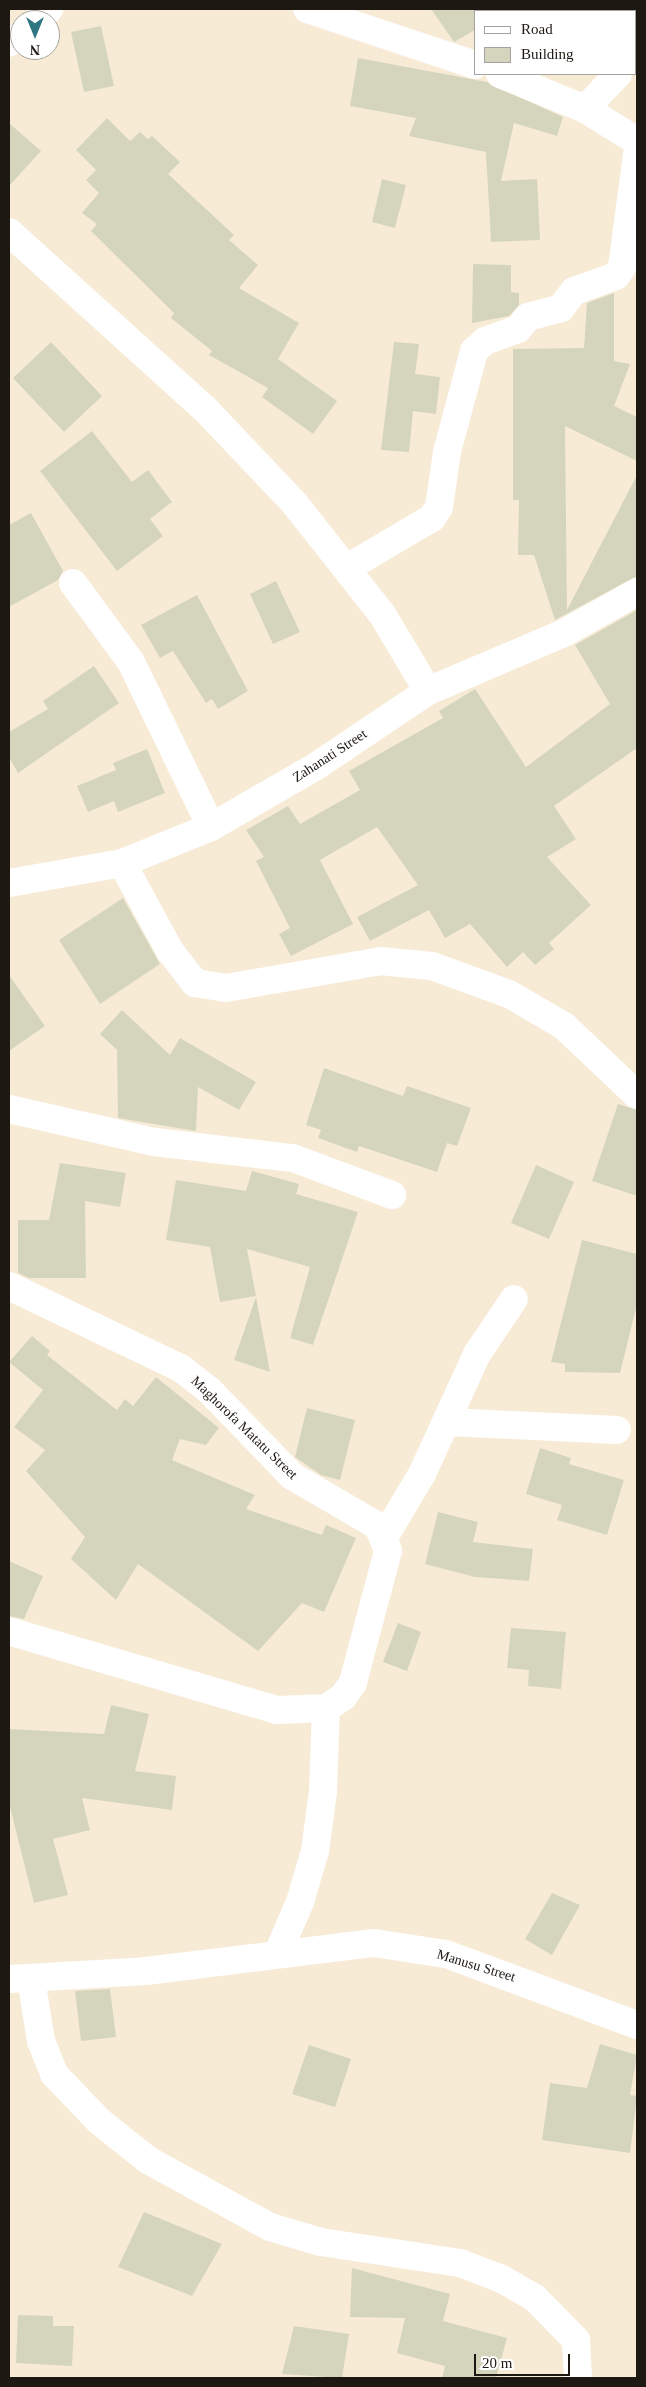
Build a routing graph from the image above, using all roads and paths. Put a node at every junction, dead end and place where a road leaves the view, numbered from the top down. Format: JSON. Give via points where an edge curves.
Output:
{"nodes":[{"id":1,"x":307,"y":9,"type":"edge"},
{"id":2,"x":473,"y":64,"type":"edge"},
{"id":3,"x":502,"y":75,"type":"edge"},
{"id":4,"x":617,"y":75,"type":"edge"},
{"id":5,"x":585,"y":109,"type":"junction"},
{"id":6,"x":637,"y":141,"type":"edge"},
{"id":7,"x":637,"y":154,"type":"edge"},
{"id":8,"x":9,"y":232,"type":"edge"},
{"id":9,"x":347,"y":568,"type":"junction"},
{"id":10,"x":73,"y":583,"type":"dead end"},
{"id":11,"x":637,"y":592,"type":"edge"},
{"id":12,"x":428,"y":691,"type":"junction"},
{"id":13,"x":211,"y":827,"type":"junction"},
{"id":14,"x":122,"y":863,"type":"junction"},
{"id":15,"x":9,"y":882,"type":"edge"},
{"id":16,"x":637,"y":1095,"type":"edge"},
{"id":17,"x":9,"y":1109,"type":"edge"},
{"id":18,"x":392,"y":1195,"type":"dead end"},
{"id":19,"x":9,"y":1286,"type":"edge"},
{"id":20,"x":514,"y":1299,"type":"dead end"},
{"id":21,"x":448,"y":1422,"type":"junction"},
{"id":22,"x":617,"y":1430,"type":"dead end"},
{"id":23,"x":385,"y":1536,"type":"junction"},
{"id":24,"x":9,"y":1632,"type":"edge"},
{"id":25,"x":326,"y":1708,"type":"junction"},
{"id":26,"x":278,"y":1953,"type":"junction"},
{"id":27,"x":20,"y":1979,"type":"edge"},
{"id":28,"x":637,"y":2026,"type":"edge"},
{"id":29,"x":578,"y":2378,"type":"edge"}],
"edges":[{"from":1,"to":2,"type":"street"},
{"from":3,"to":5,"type":"street"},
{"from":4,"to":5,"type":"street"},
{"from":5,"to":6,"type":"street"},
{"from":7,"to":9,"type":"street","via":[[622,267],[616,276],[574,290],[561,308],[528,317],[518,329],[485,341],[474,351],[446,460],[439,507],[432,518]]},
{"from":8,"to":9,"type":"street","via":[[204,409],[295,504]]},
{"from":9,"to":12,"type":"street","via":[[382,614]]},
{"from":10,"to":13,"type":"street","via":[[130,662]]},
{"from":11,"to":12,"type":"street","name":"Zahanati Street","via":[[564,633]]},
{"from":12,"to":13,"type":"street","name":"Zahanati Street","via":[[315,767]]},
{"from":13,"to":14,"type":"street","name":"Zahanati Street"},
{"from":14,"to":15,"type":"street","name":"Zahanati Street"},
{"from":14,"to":16,"type":"street","via":[[170,951],[195,983],[226,988],[380,961],[432,966],[509,994],[564,1026]]},
{"from":17,"to":18,"type":"street","via":[[154,1142],[293,1158]]},
{"from":19,"to":23,"type":"street","name":"Maghorofa Matatu Street","via":[[182,1369],[209,1390],[292,1476],[370,1519]]},
{"from":20,"to":21,"type":"street","via":[[477,1354]]},
{"from":21,"to":22,"type":"street"},
{"from":21,"to":23,"type":"street"},
{"from":23,"to":25,"type":"street","via":[[386,1568],[353,1683],[343,1697]]},
{"from":24,"to":25,"type":"street","via":[[277,1710]]},
{"from":25,"to":26,"type":"street","via":[[323,1792],[314,1851],[300,1902]]},
{"from":26,"to":27,"type":"street","name":"Manusu Street","via":[[146,1971]]},
{"from":26,"to":28,"type":"street","name":"Manusu Street","via":[[374,1944],[446,1954]]},
{"from":27,"to":29,"type":"street","via":[[54,2074],[99,2121],[148,2160],[270,2228],[321,2242],[460,2263],[502,2279],[535,2298],[576,2340]]}]}
